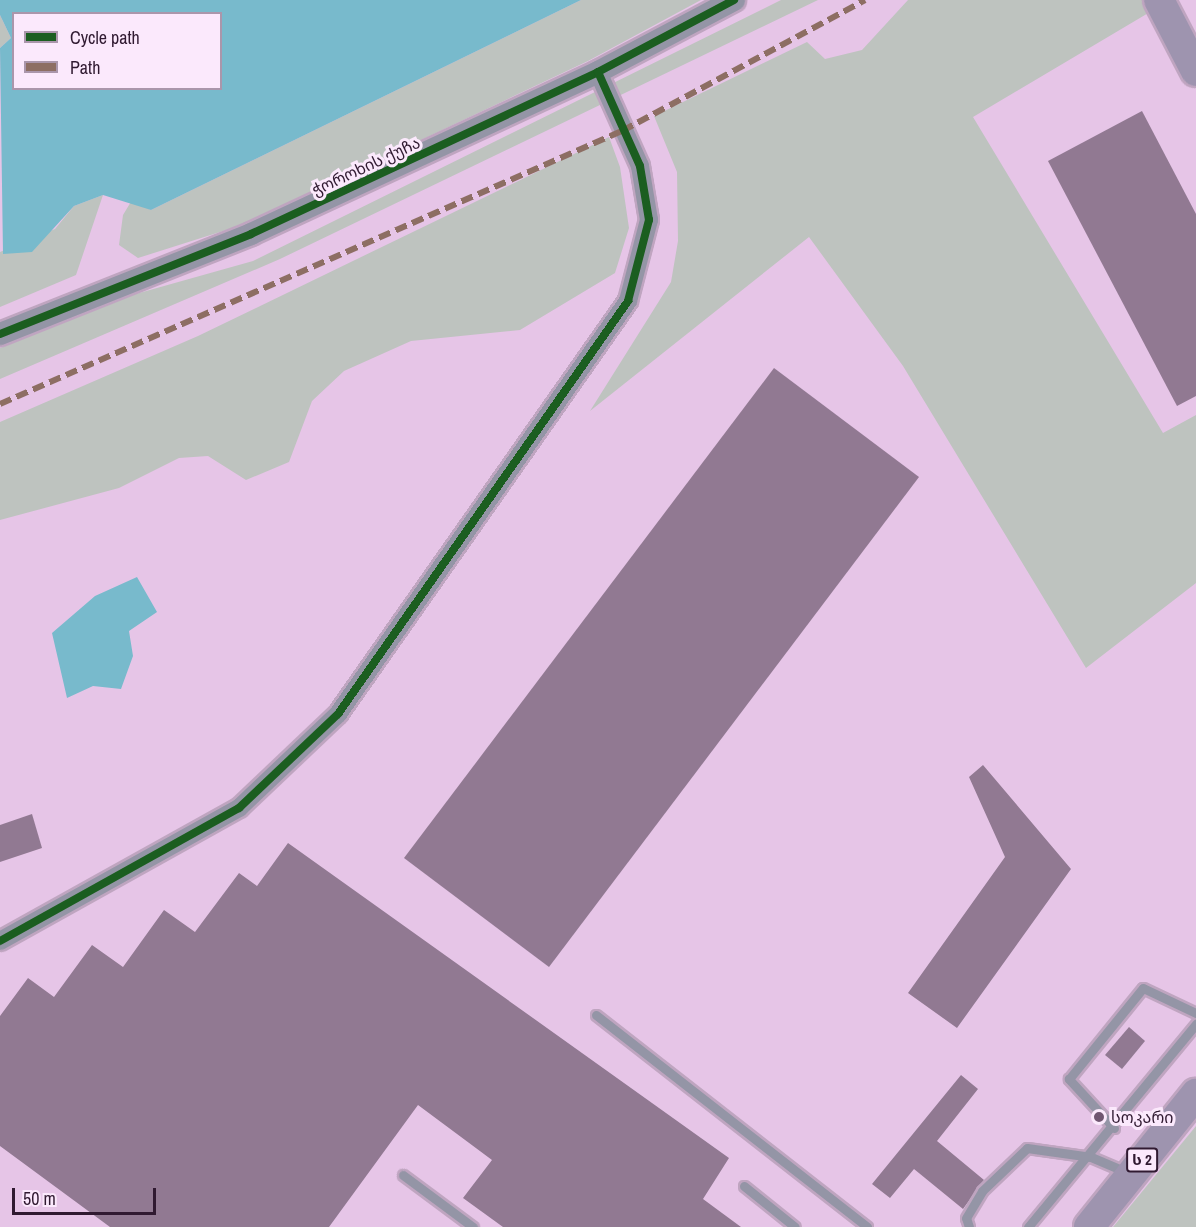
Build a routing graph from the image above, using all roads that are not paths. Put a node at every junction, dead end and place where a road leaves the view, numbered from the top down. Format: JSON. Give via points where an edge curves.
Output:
{"nodes":[{"id":1,"x":734,"y":0,"type":"edge"},
{"id":2,"x":1159,"y":0,"type":"edge"},
{"id":3,"x":1196,"y":71,"type":"edge"},
{"id":4,"x":598,"y":72,"type":"junction"},
{"id":5,"x":0,"y":334,"type":"edge"},
{"id":6,"x":0,"y":941,"type":"edge"},
{"id":7,"x":1196,"y":1013,"type":"edge"},
{"id":8,"x":596,"y":1015,"type":"dead end"},
{"id":9,"x":1196,"y":1024,"type":"edge"},
{"id":10,"x":1196,"y":1094,"type":"edge"},
{"id":11,"x":1114,"y":1128,"type":"junction"},
{"id":12,"x":1091,"y":1157,"type":"junction"},
{"id":13,"x":1132,"y":1174,"type":"junction"},
{"id":14,"x":403,"y":1175,"type":"dead end"},
{"id":15,"x":744,"y":1186,"type":"dead end"},
{"id":16,"x":473,"y":1227,"type":"edge"},
{"id":17,"x":795,"y":1227,"type":"edge"},
{"id":18,"x":867,"y":1227,"type":"edge"},
{"id":19,"x":969,"y":1227,"type":"edge"},
{"id":20,"x":1028,"y":1227,"type":"edge"},
{"id":21,"x":1089,"y":1227,"type":"edge"}],
"edges":[{"from":1,"to":4,"type":"street","name":"ჭოროხის ქუჩა"},
{"from":2,"to":3,"type":"highway"},
{"from":4,"to":5,"type":"street","name":"ჭოროხის ქუჩა","via":[[251,234]]},
{"from":4,"to":6,"type":"street","via":[[640,166],[649,220],[621,310],[338,714],[239,808]]},
{"from":7,"to":11,"type":"lane","via":[[1143,988],[1069,1079]]},
{"from":8,"to":18,"type":"lane"},
{"from":9,"to":11,"type":"lane"},
{"from":10,"to":13,"type":"highway","number":"ს 2"},
{"from":11,"to":12,"type":"lane"},
{"from":12,"to":13,"type":"lane"},
{"from":12,"to":19,"type":"lane","via":[[1027,1148],[982,1191],[966,1218]]},
{"from":12,"to":20,"type":"lane"},
{"from":13,"to":21,"type":"highway","number":"ს 2"},
{"from":14,"to":16,"type":"lane"},
{"from":15,"to":17,"type":"lane"}]}
